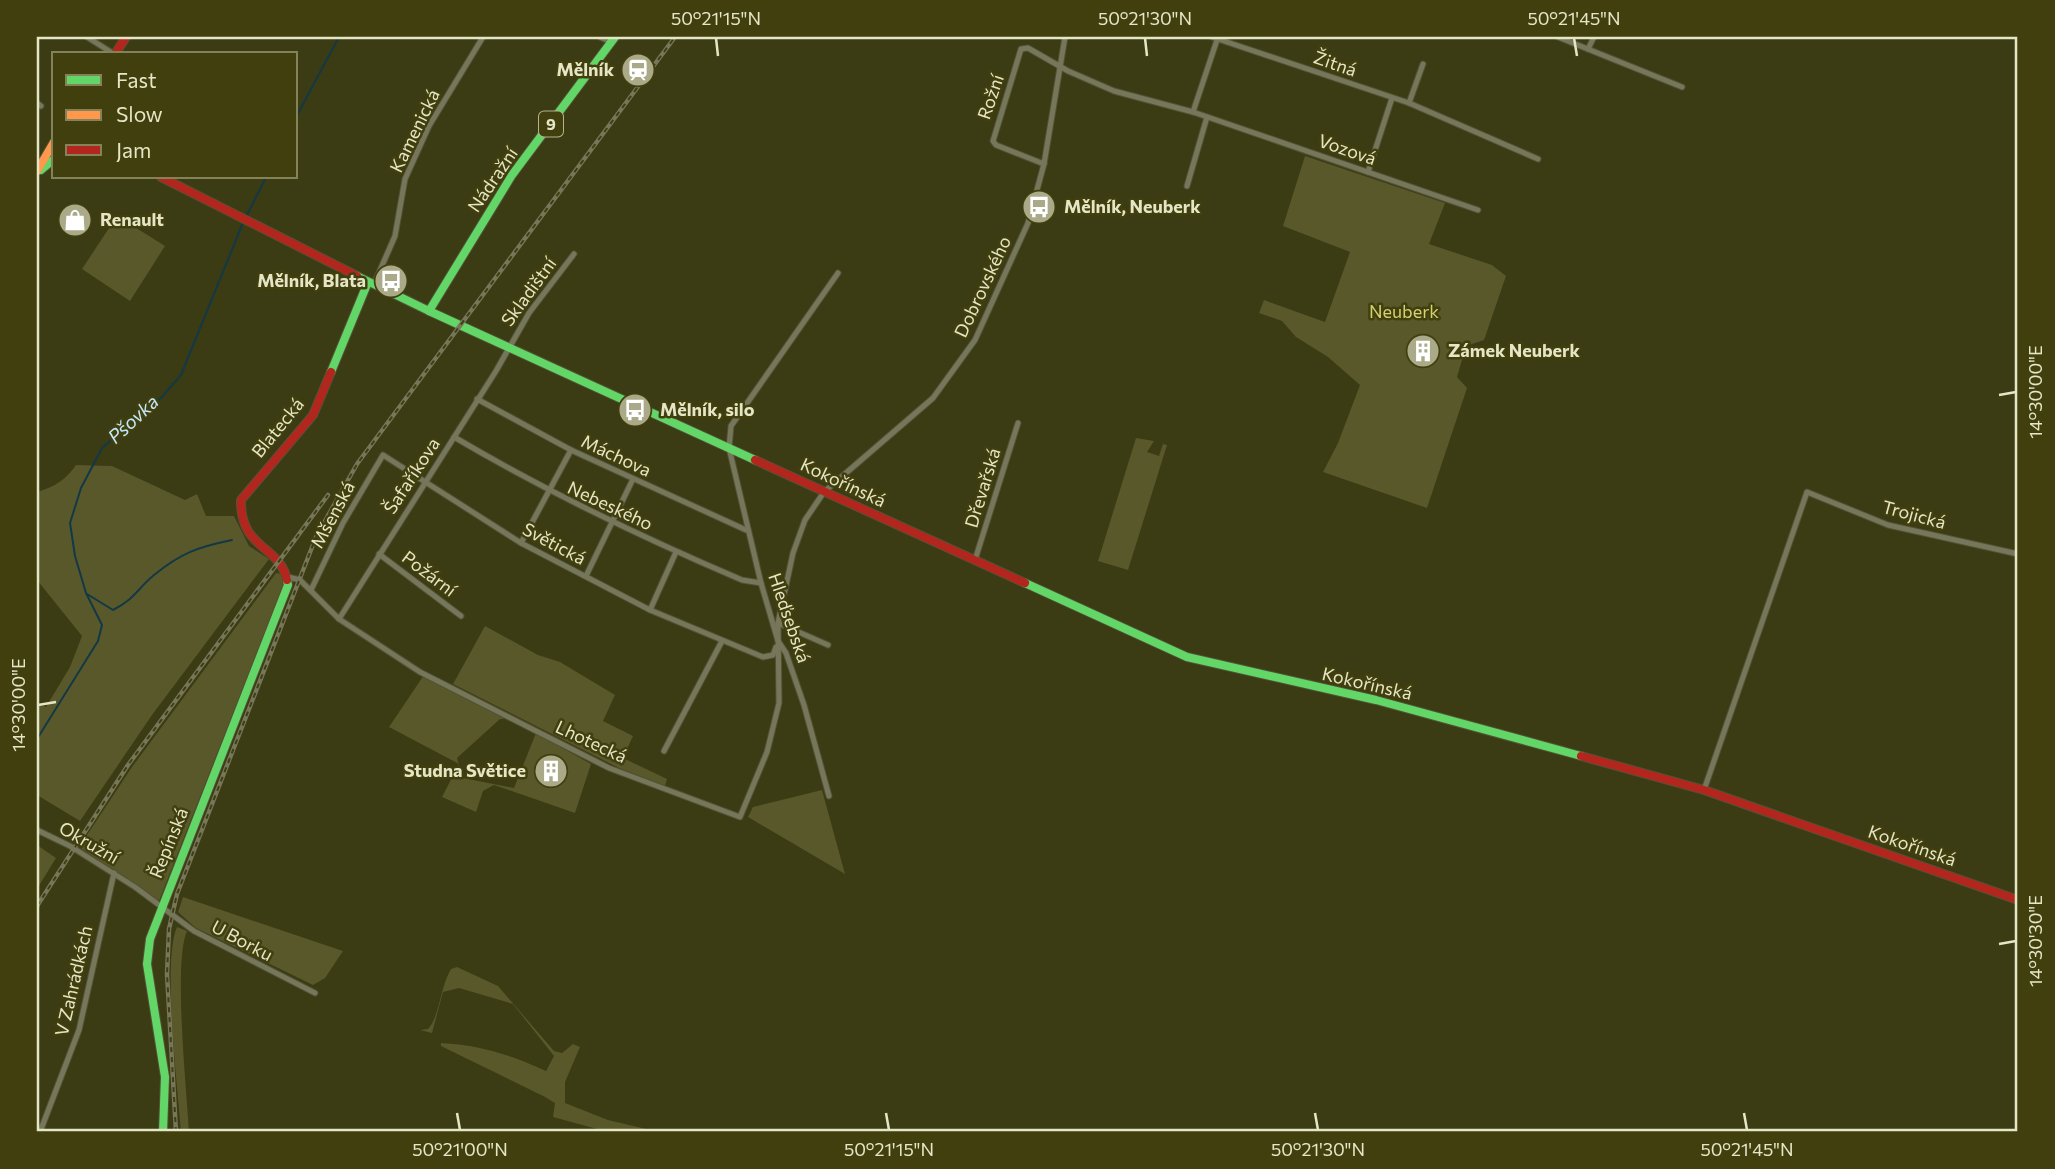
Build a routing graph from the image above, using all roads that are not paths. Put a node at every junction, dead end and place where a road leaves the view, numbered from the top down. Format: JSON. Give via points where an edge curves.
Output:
{"nodes":[{"id":1,"x":88,"y":37,"type":"edge"},
{"id":2,"x":126,"y":37,"type":"edge"},
{"id":3,"x":484,"y":37,"type":"edge"},
{"id":4,"x":600,"y":37,"type":"edge"},
{"id":5,"x":1065,"y":37,"type":"edge"},
{"id":6,"x":1216,"y":37,"type":"edge"},
{"id":7,"x":1558,"y":37,"type":"edge"},
{"id":8,"x":1594,"y":37,"type":"edge"},
{"id":9,"x":613,"y":40,"type":"edge"},
{"id":10,"x":1588,"y":49,"type":"junction"},
{"id":11,"x":111,"y":52,"type":"edge"},
{"id":12,"x":115,"y":52,"type":"edge"},
{"id":13,"x":1423,"y":64,"type":"dead end"},
{"id":14,"x":1060,"y":65,"type":"junction"},
{"id":15,"x":1682,"y":87,"type":"dead end"},
{"id":16,"x":1392,"y":98,"type":"junction"},
{"id":17,"x":1409,"y":103,"type":"junction"},
{"id":18,"x":1193,"y":112,"type":"junction"},
{"id":19,"x":1207,"y":117,"type":"junction"},
{"id":20,"x":50,"y":159,"type":"edge"},
{"id":21,"x":1538,"y":159,"type":"dead end"},
{"id":22,"x":1044,"y":164,"type":"junction"},
{"id":23,"x":37,"y":172,"type":"edge"},
{"id":24,"x":1367,"y":172,"type":"junction"},
{"id":25,"x":162,"y":178,"type":"edge"},
{"id":26,"x":1187,"y":187,"type":"dead end"},
{"id":27,"x":1478,"y":210,"type":"dead end"},
{"id":28,"x":574,"y":254,"type":"dead end"},
{"id":29,"x":838,"y":273,"type":"dead end"},
{"id":30,"x":368,"y":281,"type":"junction"},
{"id":31,"x":429,"y":312,"type":"junction"},
{"id":32,"x":507,"y":347,"type":"junction"},
{"id":33,"x":477,"y":399,"type":"junction"},
{"id":34,"x":1017,"y":423,"type":"dead end"},
{"id":35,"x":454,"y":437,"type":"junction"},
{"id":36,"x":729,"y":448,"type":"junction"},
{"id":37,"x":570,"y":450,"type":"junction"},
{"id":38,"x":383,"y":455,"type":"joint"},
{"id":39,"x":632,"y":479,"type":"junction"},
{"id":40,"x":426,"y":482,"type":"junction"},
{"id":41,"x":548,"y":492,"type":"junction"},
{"id":42,"x":824,"y":492,"type":"junction"},
{"id":43,"x":612,"y":523,"type":"junction"},
{"id":44,"x":746,"y":530,"type":"junction"},
{"id":45,"x":520,"y":543,"type":"junction"},
{"id":46,"x":676,"y":552,"type":"junction"},
{"id":47,"x":379,"y":554,"type":"junction"},
{"id":48,"x":2018,"y":554,"type":"edge"},
{"id":49,"x":975,"y":560,"type":"junction"},
{"id":50,"x":586,"y":576,"type":"junction"},
{"id":51,"x":288,"y":577,"type":"junction"},
{"id":52,"x":761,"y":583,"type":"junction"},
{"id":53,"x":311,"y":590,"type":"junction"},
{"id":54,"x":650,"y":610,"type":"junction"},
{"id":55,"x":461,"y":616,"type":"dead end"},
{"id":56,"x":339,"y":619,"type":"junction"},
{"id":57,"x":778,"y":623,"type":"junction"},
{"id":58,"x":722,"y":641,"type":"junction"},
{"id":59,"x":778,"y":641,"type":"junction"},
{"id":60,"x":828,"y":645,"type":"dead end"},
{"id":61,"x":664,"y":751,"type":"dead end"},
{"id":62,"x":1704,"y":790,"type":"junction"},
{"id":63,"x":829,"y":796,"type":"dead end"},
{"id":64,"x":37,"y":830,"type":"edge"},
{"id":65,"x":114,"y":873,"type":"junction"},
{"id":66,"x":2018,"y":900,"type":"edge"},
{"id":67,"x":161,"y":906,"type":"junction"},
{"id":68,"x":315,"y":993,"type":"dead end"},
{"id":69,"x":40,"y":1132,"type":"edge"},
{"id":70,"x":163,"y":1132,"type":"edge"}],
"edges":[{"from":1,"to":11,"type":"street"},
{"from":2,"to":12,"type":"main road"},
{"from":3,"to":30,"type":"street","name":"Kamenická","via":[[429,125],[405,178],[395,236]]},
{"from":4,"to":9,"type":"street"},
{"from":5,"to":14,"type":"street","name":"Dobrovského"},
{"from":6,"to":16,"type":"street","name":"Žitná"},
{"from":6,"to":18,"type":"street"},
{"from":7,"to":10,"type":"street"},
{"from":8,"to":10,"type":"street"},
{"from":9,"to":31,"type":"main road","name":"Nádražní","number":"9","via":[[512,175]]},
{"from":10,"to":15,"type":"street"},
{"from":13,"to":17,"type":"street"},
{"from":14,"to":18,"type":"street","name":"Vozová","via":[[1115,91]]},
{"from":14,"to":22,"type":"street","name":"Dobrovského"},
{"from":14,"to":22,"type":"street","name":"Rožní","via":[[1028,48],[1021,49],[993,132],[996,145]]},
{"from":16,"to":17,"type":"street","name":"Žitná"},
{"from":16,"to":24,"type":"street"},
{"from":17,"to":21,"type":"street","name":"Žitná"},
{"from":18,"to":19,"type":"street","name":"Vozová"},
{"from":19,"to":24,"type":"street","name":"Vozová"},
{"from":19,"to":26,"type":"street"},
{"from":20,"to":23,"type":"main road"},
{"from":22,"to":42,"type":"street","name":"Dobrovského","via":[[1028,223],[975,340],[955,370],[909,421]]},
{"from":24,"to":27,"type":"street","name":"Vozová"},
{"from":25,"to":30,"type":"main road","name":"Kokořínská"},
{"from":28,"to":32,"type":"street","name":"Skladištní"},
{"from":29,"to":36,"type":"street","via":[[731,426]]},
{"from":30,"to":31,"type":"main road","name":"Kokořínská"},
{"from":30,"to":51,"type":"main road","name":"Blatecká","via":[[313,415],[241,500],[239,510],[248,537],[275,559]]},
{"from":31,"to":32,"type":"main road","name":"Kokořínská"},
{"from":32,"to":33,"type":"street","name":"Šafaříkova"},
{"from":32,"to":36,"type":"main road","name":"Kokořínská"},
{"from":33,"to":35,"type":"street","name":"Šafaříkova"},
{"from":33,"to":37,"type":"street","name":"Máchova"},
{"from":34,"to":49,"type":"street","name":"Dřevařská"},
{"from":35,"to":40,"type":"street","name":"Šafaříkova"},
{"from":35,"to":41,"type":"street","name":"Nebeského"},
{"from":36,"to":42,"type":"main road","name":"Kokořínská"},
{"from":36,"to":44,"type":"street","name":"Hleďsebská"},
{"from":37,"to":39,"type":"street","name":"Máchova"},
{"from":37,"to":41,"type":"street"},
{"from":38,"to":40,"type":"street","name":"Světická"},
{"from":38,"to":53,"type":"street","name":"Mšenská"},
{"from":39,"to":43,"type":"street"},
{"from":39,"to":44,"type":"street","name":"Máchova"},
{"from":40,"to":45,"type":"street","name":"Světická"},
{"from":40,"to":47,"type":"street","name":"Šafaříkova"},
{"from":41,"to":43,"type":"street","name":"Nebeského"},
{"from":41,"to":45,"type":"street"},
{"from":42,"to":49,"type":"main road","name":"Kokořínská"},
{"from":42,"to":57,"type":"street","name":"Dobrovského","via":[[805,520],[793,553]]},
{"from":43,"to":46,"type":"street","name":"Nebeského"},
{"from":43,"to":50,"type":"street"},
{"from":44,"to":52,"type":"street","name":"Hleďsebská"},
{"from":45,"to":50,"type":"street","name":"Světická"},
{"from":46,"to":52,"type":"street","name":"Nebeského"},
{"from":46,"to":54,"type":"street"},
{"from":47,"to":55,"type":"street","name":"Požární"},
{"from":47,"to":56,"type":"street","name":"Šafaříkova"},
{"from":48,"to":62,"type":"street","name":"Trojická","via":[[1888,525],[1807,492]]},
{"from":49,"to":62,"type":"main road","name":"Kokořínská","via":[[1187,657],[1376,701]]},
{"from":50,"to":54,"type":"street","name":"Světická"},
{"from":51,"to":53,"type":"street","name":"Lhotecká"},
{"from":51,"to":67,"type":"main road","name":"Řepínská","via":[[286,592]]},
{"from":52,"to":59,"type":"street","name":"Hleďsebská"},
{"from":53,"to":56,"type":"street","name":"Lhotecká"},
{"from":54,"to":58,"type":"street","name":"Světická"},
{"from":56,"to":59,"type":"street","name":"Lhotecká","via":[[420,672],[609,768],[740,817],[768,752],[779,703]]},
{"from":57,"to":59,"type":"street","name":"Dobrovského"},
{"from":57,"to":60,"type":"street"},
{"from":58,"to":59,"type":"street","name":"Světická","via":[[766,657],[775,653]]},
{"from":58,"to":61,"type":"street"},
{"from":59,"to":63,"type":"street","name":"Hleďsebská","via":[[804,705]]},
{"from":62,"to":66,"type":"main road","name":"Kokořínská"},
{"from":64,"to":65,"type":"street","name":"Okružní"},
{"from":65,"to":67,"type":"street","name":"Okružní"},
{"from":65,"to":69,"type":"street","name":"V Zahrádkách","via":[[79,1030]]},
{"from":67,"to":68,"type":"street","name":"U Borku","via":[[194,931]]},
{"from":67,"to":70,"type":"main road","name":"Řepínská","via":[[147,964],[163,1045]]}]}
